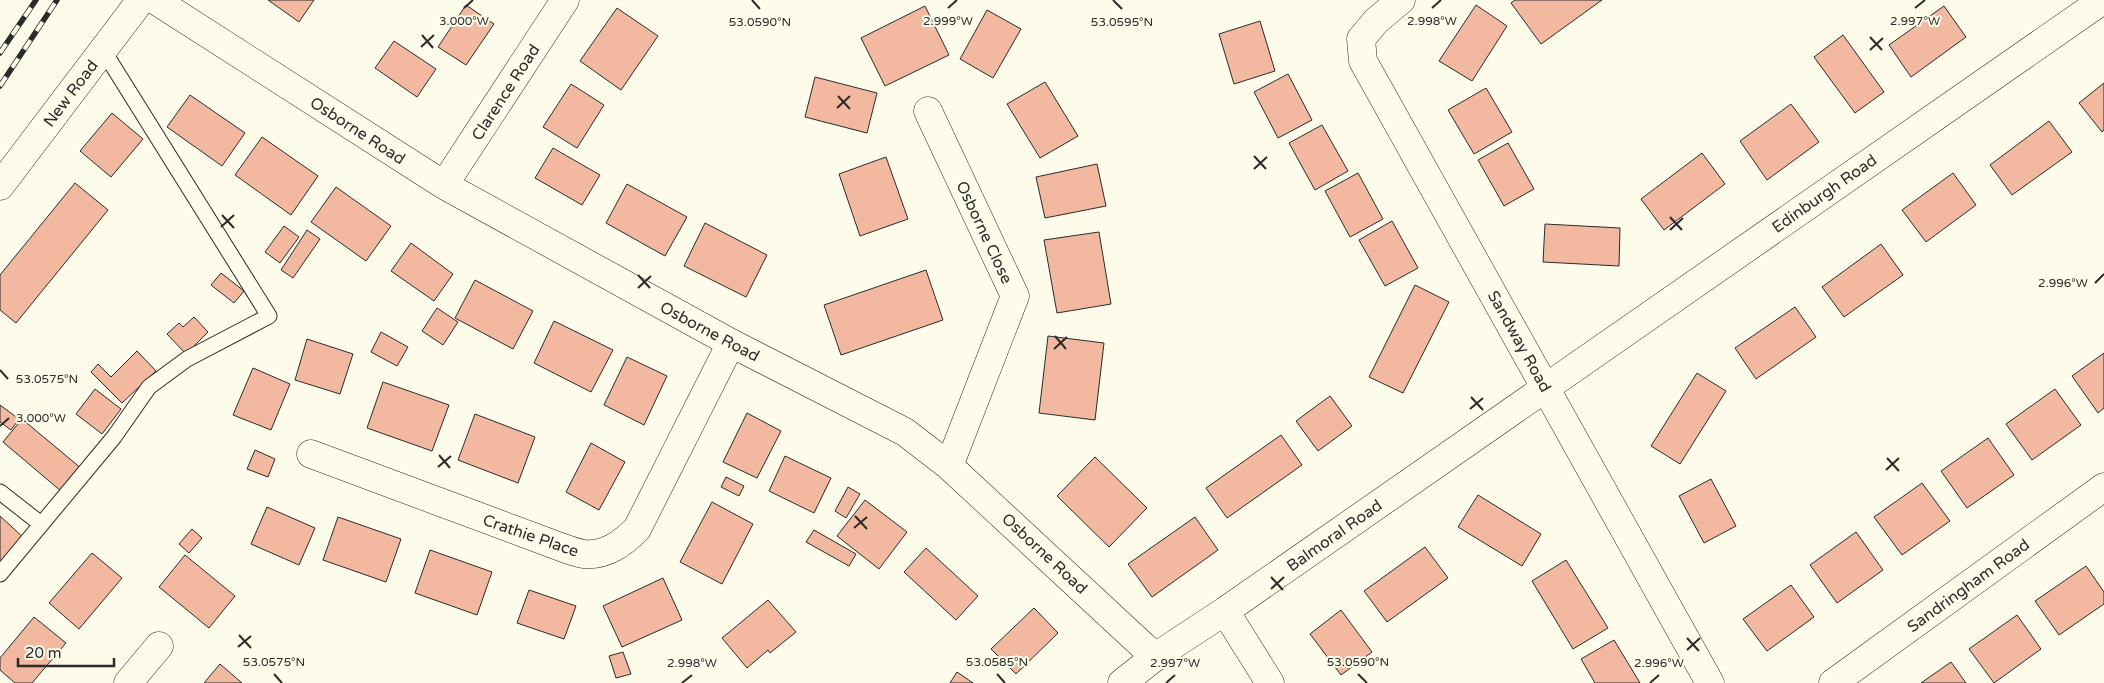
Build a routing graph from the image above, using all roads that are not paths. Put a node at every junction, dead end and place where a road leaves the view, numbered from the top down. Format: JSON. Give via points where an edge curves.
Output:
{"nodes":[{"id":1,"x":141,"y":0,"type":"edge"},
{"id":2,"x":155,"y":0,"type":"edge"},
{"id":3,"x":565,"y":0,"type":"edge"},
{"id":4,"x":2104,"y":0,"type":"edge"},
{"id":5,"x":1399,"y":2,"type":"edge"},
{"id":6,"x":103,"y":50,"type":"junction"},
{"id":7,"x":928,"y":112,"type":"dead end"},
{"id":8,"x":444,"y":185,"type":"junction"},
{"id":9,"x":0,"y":186,"type":"edge"},
{"id":10,"x":731,"y":343,"type":"junction"},
{"id":11,"x":1546,"y":387,"type":"junction"},
{"id":12,"x":312,"y":454,"type":"dead end"},
{"id":13,"x":949,"y":466,"type":"junction"},
{"id":14,"x":2104,"y":487,"type":"edge"},
{"id":15,"x":0,"y":492,"type":"edge"},
{"id":16,"x":41,"y":524,"type":"junction"},
{"id":17,"x":0,"y":574,"type":"edge"},
{"id":18,"x":1225,"y":611,"type":"junction"},
{"id":19,"x":159,"y":646,"type":"dead end"},
{"id":20,"x":1155,"y":657,"type":"junction"},
{"id":21,"x":128,"y":683,"type":"edge"},
{"id":22,"x":1122,"y":683,"type":"edge"},
{"id":23,"x":1270,"y":683,"type":"edge"},
{"id":24,"x":1710,"y":683,"type":"edge"},
{"id":25,"x":1833,"y":683,"type":"edge"}],
"edges":[{"from":1,"to":6,"type":"street","name":"New Road"},
{"from":2,"to":8,"type":"street","name":"Osborne Road"},
{"from":3,"to":8,"type":"street","name":"Clarence Road"},
{"from":4,"to":11,"type":"street","name":"Edinburgh Road"},
{"from":5,"to":11,"type":"street","name":"Sandway Road","via":[[1376,20],[1361,39],[1363,61]]},
{"from":6,"to":9,"type":"street","name":"New Road"},
{"from":6,"to":16,"type":"lane","via":[[269,316],[188,359],[149,387],[114,437]]},
{"from":7,"to":13,"type":"street","name":"Osborne Close","via":[[1016,296]]},
{"from":8,"to":10,"type":"street","name":"Osborne Road"},
{"from":10,"to":12,"type":"street","name":"Crathie Place","via":[[637,530],[621,545],[604,551],[585,554],[558,546]]},
{"from":10,"to":13,"type":"street","name":"Osborne Road","via":[[905,432]]},
{"from":11,"to":18,"type":"street","name":"Balmoral Road"},
{"from":11,"to":24,"type":"street","name":"Sandway Road"},
{"from":13,"to":20,"type":"street","name":"Osborne Road"},
{"from":14,"to":25,"type":"street","name":"Sandringham Road"},
{"from":15,"to":16,"type":"lane"},
{"from":16,"to":17,"type":"lane"},
{"from":18,"to":20,"type":"street","name":"Balmoral Road"},
{"from":18,"to":23,"type":"street"},
{"from":19,"to":21,"type":"street"},
{"from":20,"to":22,"type":"street","name":"Balmoral Road"}]}
